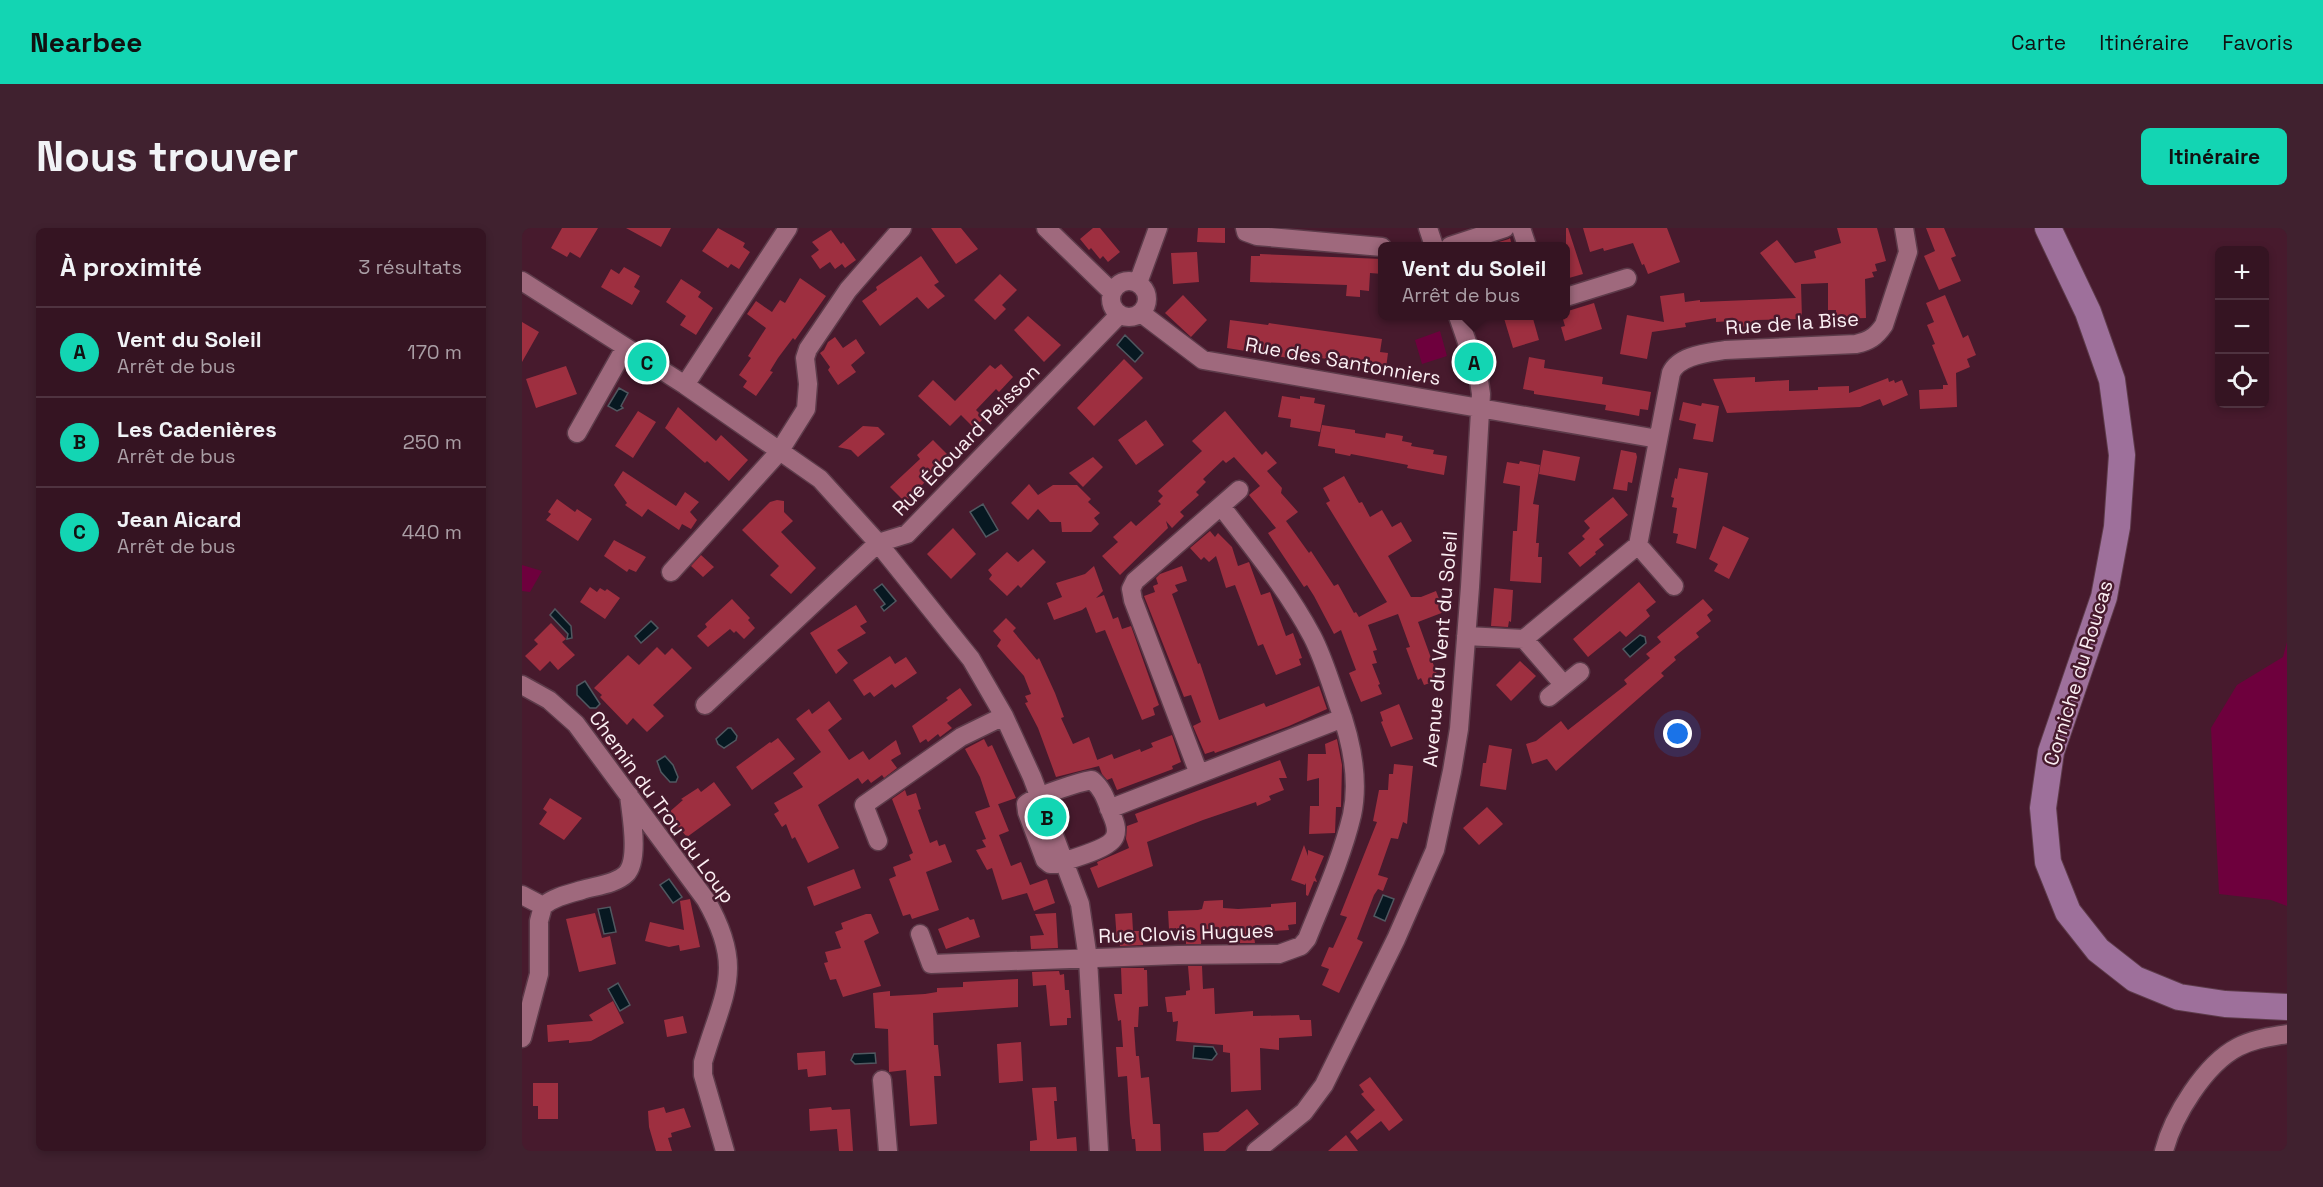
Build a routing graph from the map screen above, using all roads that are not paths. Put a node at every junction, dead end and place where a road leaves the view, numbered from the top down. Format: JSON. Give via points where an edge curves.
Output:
{"nodes":[{"id":1,"x":788,"y":228,"type":"edge"},
{"id":2,"x":902,"y":228,"type":"edge"},
{"id":3,"x":1046,"y":228,"type":"edge"},
{"id":4,"x":1158,"y":228,"type":"edge"},
{"id":5,"x":1245,"y":228,"type":"edge"},
{"id":6,"x":1505,"y":228,"type":"edge"},
{"id":7,"x":1905,"y":228,"type":"edge"},
{"id":8,"x":2048,"y":228,"type":"edge"},
{"id":9,"x":1462,"y":242,"type":"edge"},
{"id":10,"x":1378,"y":247,"type":"edge"},
{"id":11,"x":1627,"y":278,"type":"dead end"},
{"id":12,"x":522,"y":281,"type":"edge"},
{"id":13,"x":1138,"y":283,"type":"junction"},
{"id":14,"x":1112,"y":292,"type":"junction"},
{"id":15,"x":1570,"y":296,"type":"edge"},
{"id":16,"x":1142,"y":313,"type":"junction"},
{"id":17,"x":1119,"y":315,"type":"junction"},
{"id":18,"x":1460,"y":320,"type":"edge"},
{"id":19,"x":625,"y":348,"type":"junction"},
{"id":20,"x":685,"y":385,"type":"junction"},
{"id":21,"x":1480,"y":407,"type":"junction"},
{"id":22,"x":577,"y":433,"type":"dead end"},
{"id":23,"x":1658,"y":439,"type":"junction"},
{"id":24,"x":779,"y":452,"type":"junction"},
{"id":25,"x":1239,"y":490,"type":"dead end"},
{"id":26,"x":1221,"y":506,"type":"junction"},
{"id":27,"x":878,"y":543,"type":"junction"},
{"id":28,"x":1638,"y":545,"type":"junction"},
{"id":29,"x":671,"y":572,"type":"dead end"},
{"id":30,"x":1674,"y":586,"type":"dead end"},
{"id":31,"x":1466,"y":636,"type":"junction"},
{"id":32,"x":1524,"y":639,"type":"junction"},
{"id":33,"x":1580,"y":672,"type":"dead end"},
{"id":34,"x":522,"y":685,"type":"edge"},
{"id":35,"x":1564,"y":685,"type":"junction"},
{"id":36,"x":1549,"y":697,"type":"dead end"},
{"id":37,"x":705,"y":705,"type":"dead end"},
{"id":38,"x":1004,"y":716,"type":"junction"},
{"id":39,"x":1343,"y":718,"type":"junction"},
{"id":40,"x":1199,"y":774,"type":"junction"},
{"id":41,"x":629,"y":795,"type":"junction"},
{"id":42,"x":1040,"y":797,"type":"junction"},
{"id":43,"x":1109,"y":809,"type":"junction"},
{"id":44,"x":878,"y":841,"type":"dead end"},
{"id":45,"x":1065,"y":861,"type":"junction"},
{"id":46,"x":522,"y":895,"type":"edge"},
{"id":47,"x":543,"y":906,"type":"junction"},
{"id":48,"x":921,"y":934,"type":"dead end"},
{"id":49,"x":1088,"y":959,"type":"junction"},
{"id":50,"x":2287,"y":1006,"type":"edge"},
{"id":51,"x":2287,"y":1034,"type":"edge"},
{"id":52,"x":522,"y":1038,"type":"edge"},
{"id":53,"x":882,"y":1080,"type":"dead end"},
{"id":54,"x":725,"y":1151,"type":"edge"},
{"id":55,"x":888,"y":1151,"type":"edge"},
{"id":56,"x":1099,"y":1151,"type":"edge"},
{"id":57,"x":1257,"y":1151,"type":"edge"},
{"id":58,"x":2164,"y":1151,"type":"edge"}],
"edges":[{"from":1,"to":20,"type":"street"},
{"from":2,"to":24,"type":"street","via":[[848,290],[808,350],[806,409]]},
{"from":3,"to":14,"type":"street"},
{"from":4,"to":13,"type":"street"},
{"from":5,"to":10,"type":"street","via":[[1257,236]]},
{"from":6,"to":9,"type":"street"},
{"from":7,"to":23,"type":"street","name":"Rue de la Bise","via":[[1905,264],[1878,334],[1856,344],[1725,350],[1679,362],[1671,373]]},
{"from":8,"to":50,"type":"main road","name":"Corniche du Roucas","via":[[2088,312],[2112,380],[2122,455],[2117,527],[2104,597],[2050,753],[2043,808],[2048,862],[2068,912],[2098,950],[2135,979],[2179,998]]},
{"from":11,"to":15,"type":"street"},
{"from":12,"to":19,"type":"street"},
{"from":13,"to":14,"type":"street","via":[[1120,283]]},
{"from":13,"to":16,"type":"street","via":[[1147,297]]},
{"from":14,"to":17,"type":"street","via":[[1110,302]]},
{"from":16,"to":17,"type":"street","via":[[1131,318]]},
{"from":16,"to":21,"type":"street","name":"Rue des Santonniers","via":[[1203,360]]},
{"from":17,"to":27,"type":"street","name":"Rue Édouard Peisson","via":[[907,534]]},
{"from":18,"to":21,"type":"street","name":"Avenue du Vent du Soleil","via":[[1478,374]]},
{"from":19,"to":20,"type":"street"},
{"from":19,"to":22,"type":"street"},
{"from":20,"to":24,"type":"street"},
{"from":21,"to":23,"type":"street","name":"Rue des Santonniers"},
{"from":21,"to":31,"type":"street","name":"Avenue du Vent du Soleil"},
{"from":23,"to":28,"type":"street","name":"Rue de la Bise"},
{"from":24,"to":27,"type":"street","via":[[820,479]]},
{"from":24,"to":29,"type":"street"},
{"from":25,"to":26,"type":"street"},
{"from":26,"to":39,"type":"street","name":"Rue Clovis Hugues","via":[[1276,577],[1312,636]]},
{"from":26,"to":40,"type":"street","via":[[1135,581],[1131,589]]},
{"from":27,"to":37,"type":"street","name":"Rue Édouard Peisson"},
{"from":27,"to":38,"type":"street","via":[[971,659]]},
{"from":28,"to":30,"type":"street"},
{"from":28,"to":32,"type":"street"},
{"from":31,"to":32,"type":"street"},
{"from":31,"to":57,"type":"street","name":"Avenue du Vent du Soleil","via":[[1459,729],[1430,863],[1324,1085],[1304,1112]]},
{"from":32,"to":35,"type":"street"},
{"from":33,"to":35,"type":"street"},
{"from":34,"to":41,"type":"street","name":"Chemin du Trou du Loup","via":[[549,700],[576,724]]},
{"from":35,"to":36,"type":"street"},
{"from":38,"to":42,"type":"street"},
{"from":38,"to":44,"type":"street","via":[[961,737],[864,805]]},
{"from":39,"to":40,"type":"street"},
{"from":39,"to":49,"type":"street","name":"Rue Clovis Hugues","via":[[1355,773],[1352,814],[1329,883],[1301,946],[1279,954]]},
{"from":40,"to":43,"type":"street"},
{"from":41,"to":47,"type":"street","via":[[633,850],[627,873]]},
{"from":41,"to":54,"type":"street","name":"Chemin du Trou du Loup","via":[[706,900],[727,946],[728,987],[703,1062],[706,1087]]},
{"from":42,"to":43,"type":"street","via":[[1092,780],[1101,787]]},
{"from":42,"to":45,"type":"street","via":[[1026,804],[1045,860],[1050,864]]},
{"from":43,"to":45,"type":"street","via":[[1117,828],[1115,838],[1107,845]]},
{"from":45,"to":49,"type":"street","via":[[1084,920]]},
{"from":46,"to":47,"type":"street"},
{"from":47,"to":52,"type":"street","via":[[539,974]]},
{"from":48,"to":49,"type":"street","name":"Rue Clovis Hugues","via":[[926,970]]},
{"from":49,"to":56,"type":"street"},
{"from":51,"to":58,"type":"street","via":[[2261,1038],[2222,1057],[2186,1100],[2168,1132]]},
{"from":53,"to":55,"type":"street"}]}
